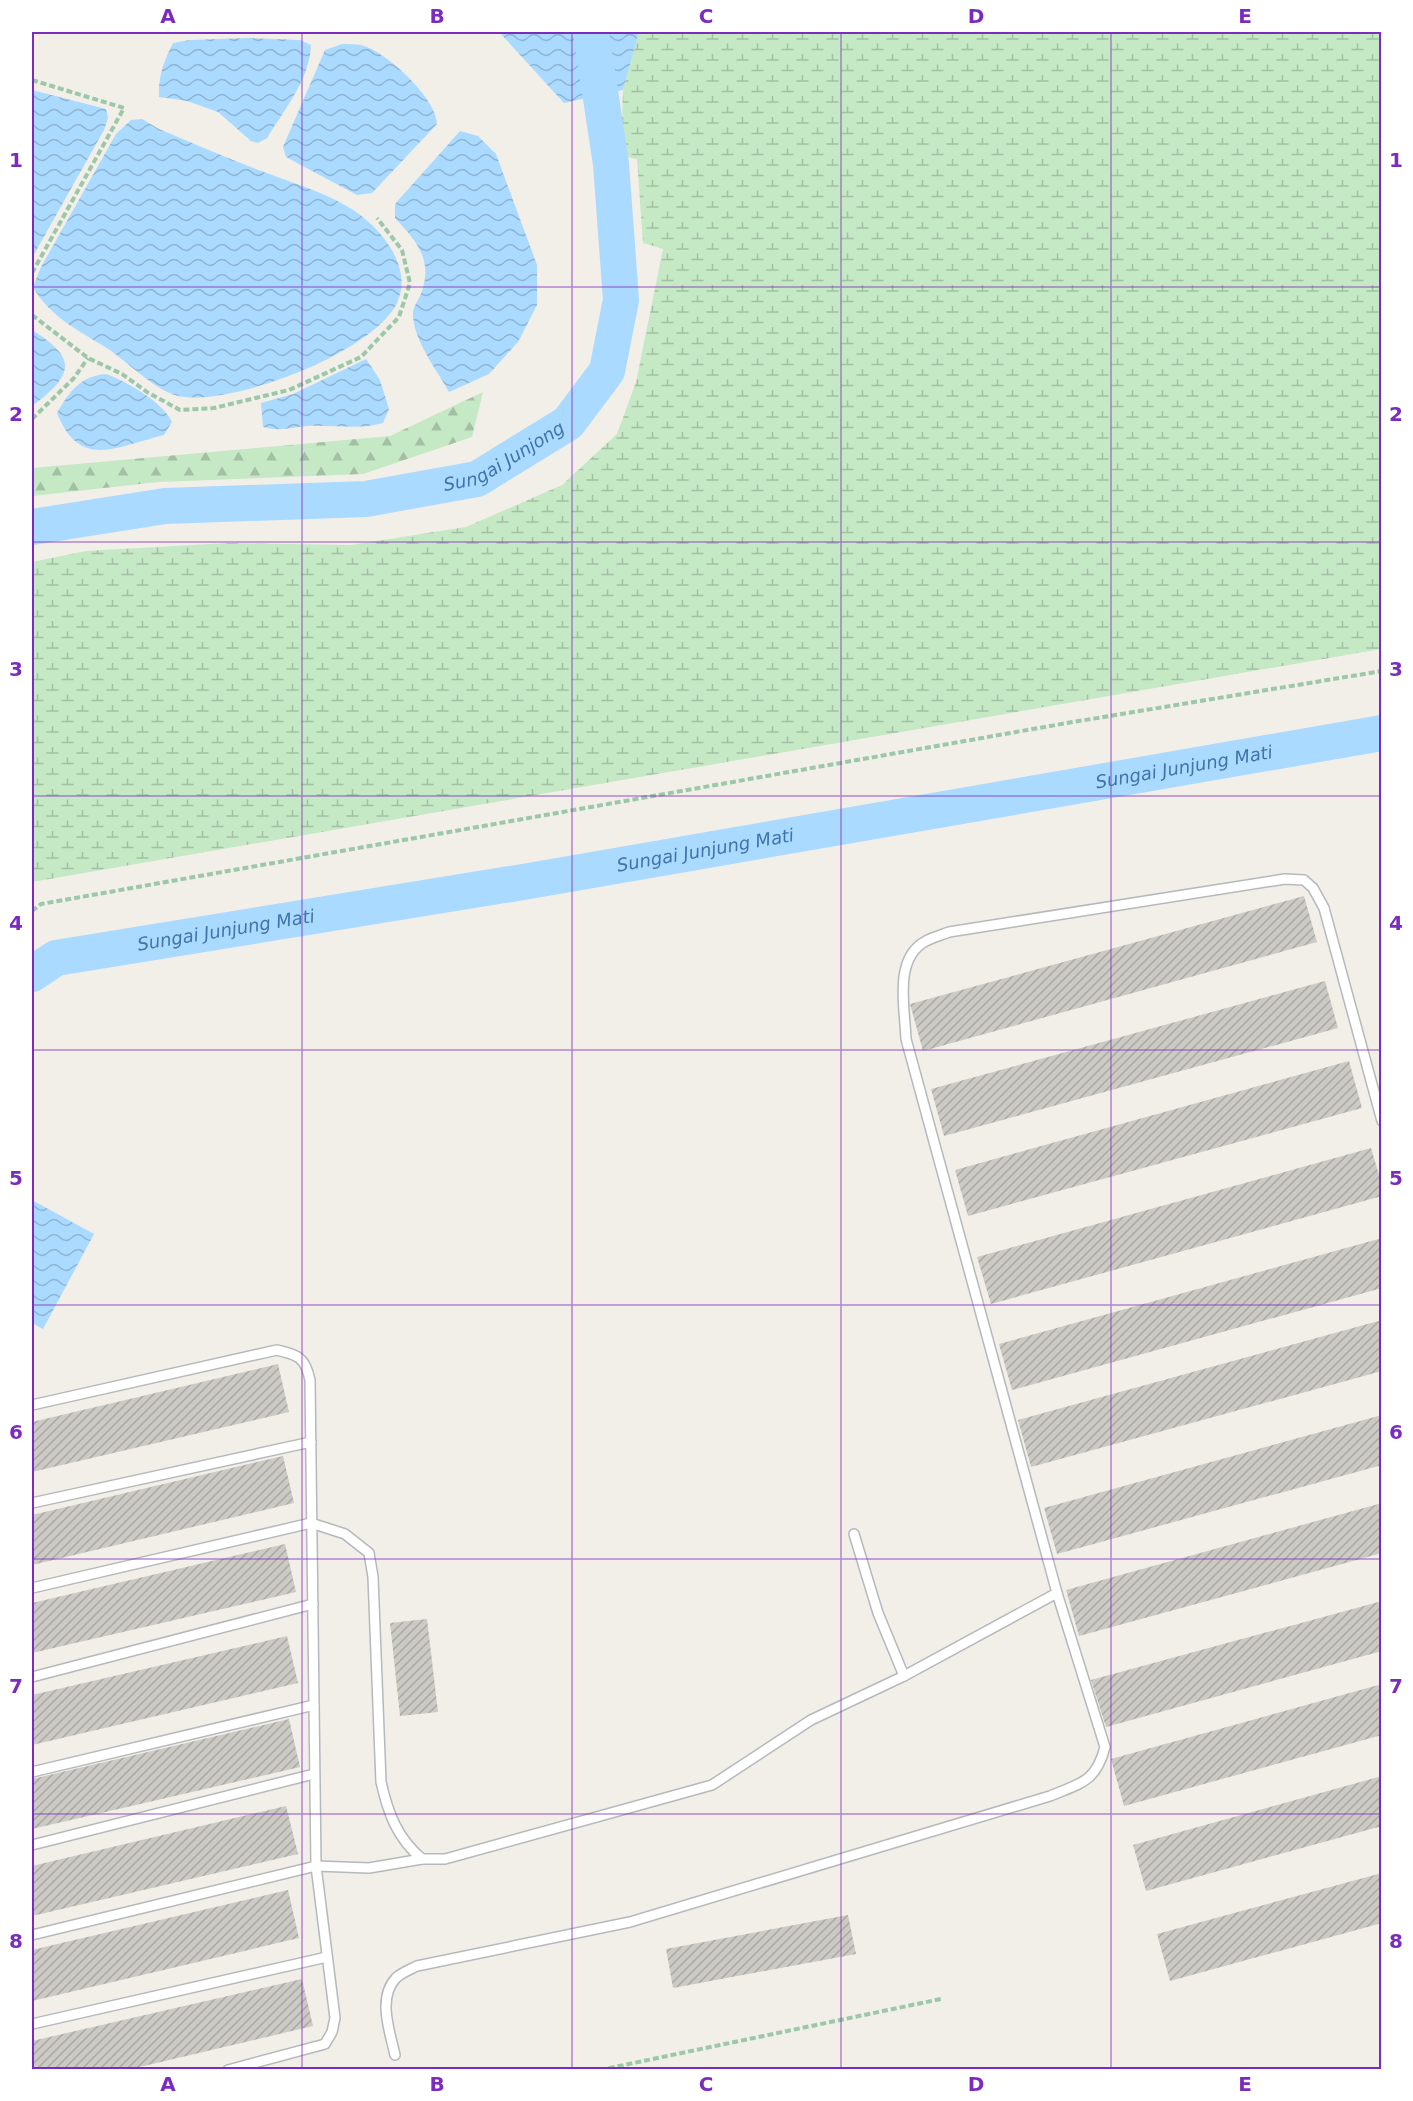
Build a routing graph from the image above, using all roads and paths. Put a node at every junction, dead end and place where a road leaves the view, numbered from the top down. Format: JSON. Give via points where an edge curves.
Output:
{"nodes":[{"id":1,"x":32,"y":81,"type":"edge"},
{"id":2,"x":377,"y":218,"type":"dead end"},
{"id":3,"x":32,"y":273,"type":"edge"},
{"id":4,"x":32,"y":315,"type":"edge"},
{"id":5,"x":88,"y":358,"type":"junction"},
{"id":6,"x":32,"y":419,"type":"edge"},
{"id":7,"x":1382,"y":671,"type":"edge"},
{"id":8,"x":32,"y":911,"type":"edge"},
{"id":9,"x":1382,"y":1121,"type":"edge"},
{"id":10,"x":32,"y":1405,"type":"edge"},
{"id":11,"x":310,"y":1442,"type":"junction"},
{"id":12,"x":32,"y":1503,"type":"edge"},
{"id":13,"x":312,"y":1523,"type":"junction"},
{"id":14,"x":854,"y":1534,"type":"dead end"},
{"id":15,"x":32,"y":1588,"type":"edge"},
{"id":16,"x":1057,"y":1593,"type":"junction"},
{"id":17,"x":313,"y":1604,"type":"junction"},
{"id":18,"x":904,"y":1676,"type":"junction"},
{"id":19,"x":32,"y":1677,"type":"edge"},
{"id":20,"x":314,"y":1705,"type":"junction"},
{"id":21,"x":32,"y":1772,"type":"edge"},
{"id":22,"x":314,"y":1774,"type":"junction"},
{"id":23,"x":32,"y":1845,"type":"edge"},
{"id":24,"x":422,"y":1859,"type":"junction"},
{"id":25,"x":316,"y":1866,"type":"junction"},
{"id":26,"x":32,"y":1935,"type":"edge"},
{"id":27,"x":327,"y":1957,"type":"junction"},
{"id":28,"x":941,"y":1999,"type":"dead end"},
{"id":29,"x":32,"y":2024,"type":"edge"},
{"id":30,"x":395,"y":2055,"type":"dead end"},
{"id":31,"x":228,"y":2070,"type":"edge"},
{"id":32,"x":600,"y":2070,"type":"edge"}],
"edges":[{"from":1,"to":3,"type":"path","via":[[124,108]]},
{"from":2,"to":5,"type":"path","via":[[402,250],[410,283],[399,317],[361,357],[289,390],[214,408],[180,410]]},
{"from":4,"to":5,"type":"path"},
{"from":5,"to":6,"type":"path","via":[[74,378]]},
{"from":7,"to":8,"type":"path","via":[[41,904]]},
{"from":9,"to":16,"type":"lane","via":[[1324,908],[1305,880],[1285,879],[949,932],[924,941],[911,955],[903,977],[906,1039]]},
{"from":10,"to":11,"type":"lane","via":[[277,1350],[295,1354],[306,1364],[310,1380]]},
{"from":11,"to":12,"type":"lane"},
{"from":11,"to":13,"type":"lane"},
{"from":13,"to":15,"type":"lane"},
{"from":13,"to":17,"type":"lane"},
{"from":13,"to":24,"type":"lane","via":[[345,1534],[369,1553],[374,1577],[381,1782],[395,1827],[406,1846]]},
{"from":14,"to":18,"type":"lane","via":[[878,1613]]},
{"from":16,"to":18,"type":"lane"},
{"from":16,"to":30,"type":"lane","via":[[1105,1747],[1100,1767],[1085,1782],[969,1822],[630,1922],[417,1966],[396,1978],[388,1993],[386,2012]]},
{"from":17,"to":19,"type":"lane"},
{"from":17,"to":20,"type":"lane"},
{"from":18,"to":24,"type":"lane","via":[[811,1720],[711,1785],[445,1859]]},
{"from":20,"to":21,"type":"lane"},
{"from":20,"to":22,"type":"lane"},
{"from":22,"to":23,"type":"lane"},
{"from":22,"to":25,"type":"lane"},
{"from":24,"to":25,"type":"lane","via":[[369,1868]]},
{"from":25,"to":26,"type":"lane"},
{"from":25,"to":27,"type":"lane"},
{"from":27,"to":29,"type":"lane"},
{"from":27,"to":31,"type":"lane","via":[[335,2018],[325,2044]]},
{"from":28,"to":32,"type":"path"}]}
